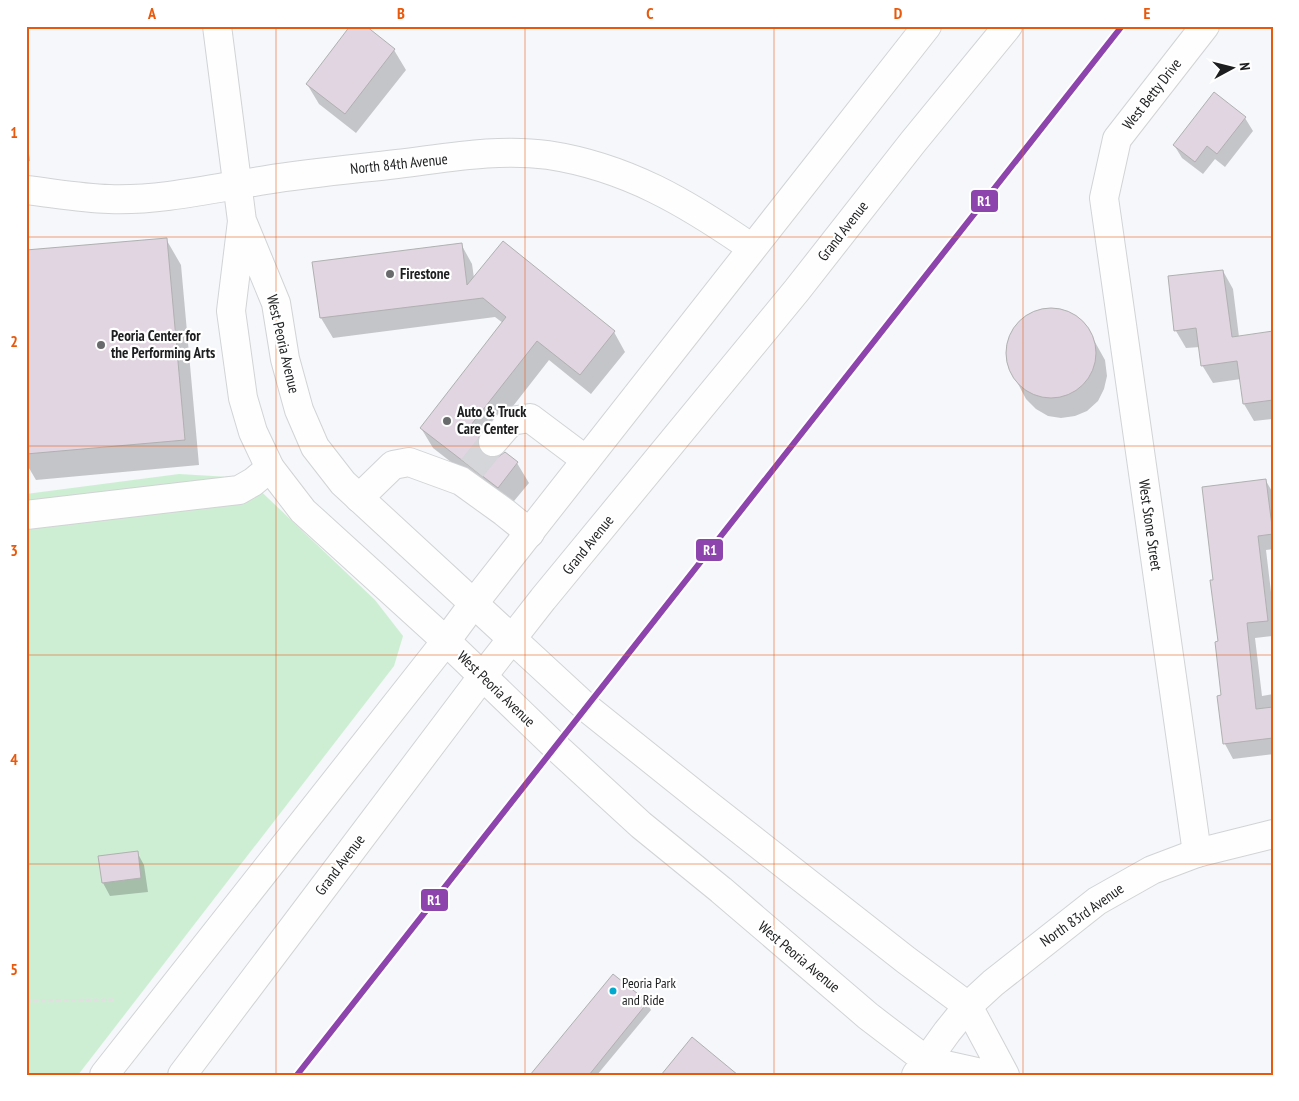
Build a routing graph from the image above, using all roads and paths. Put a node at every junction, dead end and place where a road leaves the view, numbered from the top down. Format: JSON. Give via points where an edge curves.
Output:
{"nodes":[{"id":1,"x":217,"y":26,"type":"edge"},
{"id":2,"x":928,"y":26,"type":"edge"},
{"id":3,"x":1008,"y":26,"type":"edge"},
{"id":4,"x":1205,"y":26,"type":"edge"},
{"id":5,"x":237,"y":185,"type":"junction"},
{"id":6,"x":26,"y":190,"type":"edge"},
{"id":7,"x":1104,"y":198,"type":"joint"},
{"id":8,"x":242,"y":221,"type":"junction"},
{"id":9,"x":752,"y":248,"type":"junction"},
{"id":10,"x":494,"y":442,"type":"tunnel mouth"},
{"id":11,"x":586,"y":460,"type":"junction"},
{"id":12,"x":270,"y":468,"type":"junction"},
{"id":13,"x":359,"y":498,"type":"junction"},
{"id":14,"x":26,"y":515,"type":"edge"},
{"id":15,"x":530,"y":533,"type":"junction"},
{"id":16,"x":474,"y":603,"type":"junction"},
{"id":17,"x":514,"y":638,"type":"junction"},
{"id":18,"x":446,"y":641,"type":"junction"},
{"id":19,"x":482,"y":677,"type":"junction"},
{"id":20,"x":1273,"y":834,"type":"edge"},
{"id":21,"x":1197,"y":853,"type":"junction"},
{"id":22,"x":116,"y":1000,"type":"dead end"},
{"id":23,"x":26,"y":1001,"type":"edge"},
{"id":24,"x":968,"y":1006,"type":"junction"},
{"id":25,"x":921,"y":1068,"type":"edge"},
{"id":26,"x":104,"y":1075,"type":"edge"},
{"id":27,"x":182,"y":1075,"type":"edge"},
{"id":28,"x":990,"y":1075,"type":"edge"},
{"id":29,"x":1006,"y":1075,"type":"edge"}],
"edges":[{"from":1,"to":5,"type":"main road","name":"West Peoria Avenue"},
{"from":2,"to":9,"type":"main road"},
{"from":3,"to":17,"type":"main road","name":"Grand Avenue"},
{"from":4,"to":7,"type":"main road","name":"West Betty Drive","via":[[1117,139]]},
{"from":5,"to":6,"type":"main road","name":"North 84th Avenue","via":[[170,195],[109,199]]},
{"from":5,"to":8,"type":"main road","name":"West Peoria Avenue"},
{"from":5,"to":9,"type":"main road","name":"North 84th Avenue","via":[[496,153],[547,155],[626,175],[710,218]]},
{"from":7,"to":21,"type":"main road","name":"West Stone Street"},
{"from":8,"to":12,"type":"main road","name":"West Peoria Avenue","via":[[231,311],[243,398],[253,432]]},
{"from":8,"to":13,"type":"main road","name":"West Peoria Avenue","via":[[276,304],[284,359],[299,410],[315,447]]},
{"from":9,"to":11,"type":"main road"},
{"from":10,"to":11,"type":"main road","via":[[511,421],[530,418]]},
{"from":11,"to":15,"type":"main road"},
{"from":12,"to":14,"type":"main road","via":[[239,490]]},
{"from":12,"to":18,"type":"main road","name":"West Peoria Avenue","via":[[303,511]]},
{"from":13,"to":15,"type":"main road","via":[[393,465],[409,462],[466,475]]},
{"from":13,"to":16,"type":"main road","name":"West Peoria Avenue"},
{"from":15,"to":16,"type":"main road"},
{"from":16,"to":17,"type":"main road","name":"West Peoria Avenue"},
{"from":16,"to":18,"type":"main road"},
{"from":17,"to":19,"type":"main road","name":"Grand Avenue"},
{"from":17,"to":24,"type":"main road","name":"West Peoria Avenue","via":[[595,714]]},
{"from":18,"to":19,"type":"main road","name":"West Peoria Avenue"},
{"from":18,"to":26,"type":"main road"},
{"from":19,"to":25,"type":"main road","name":"West Peoria Avenue","via":[[641,825],[868,1016]]},
{"from":19,"to":27,"type":"main road","name":"Grand Avenue"},
{"from":20,"to":21,"type":"main road","name":"North 83rd Avenue"},
{"from":21,"to":24,"type":"main road","name":"North 83rd Avenue","via":[[1152,870],[1097,900]]},
{"from":22,"to":23,"type":"path"},
{"from":24,"to":25,"type":"main road","name":"North 83rd Avenue"},
{"from":24,"to":29,"type":"main road"},
{"from":25,"to":28,"type":"main road"}]}
